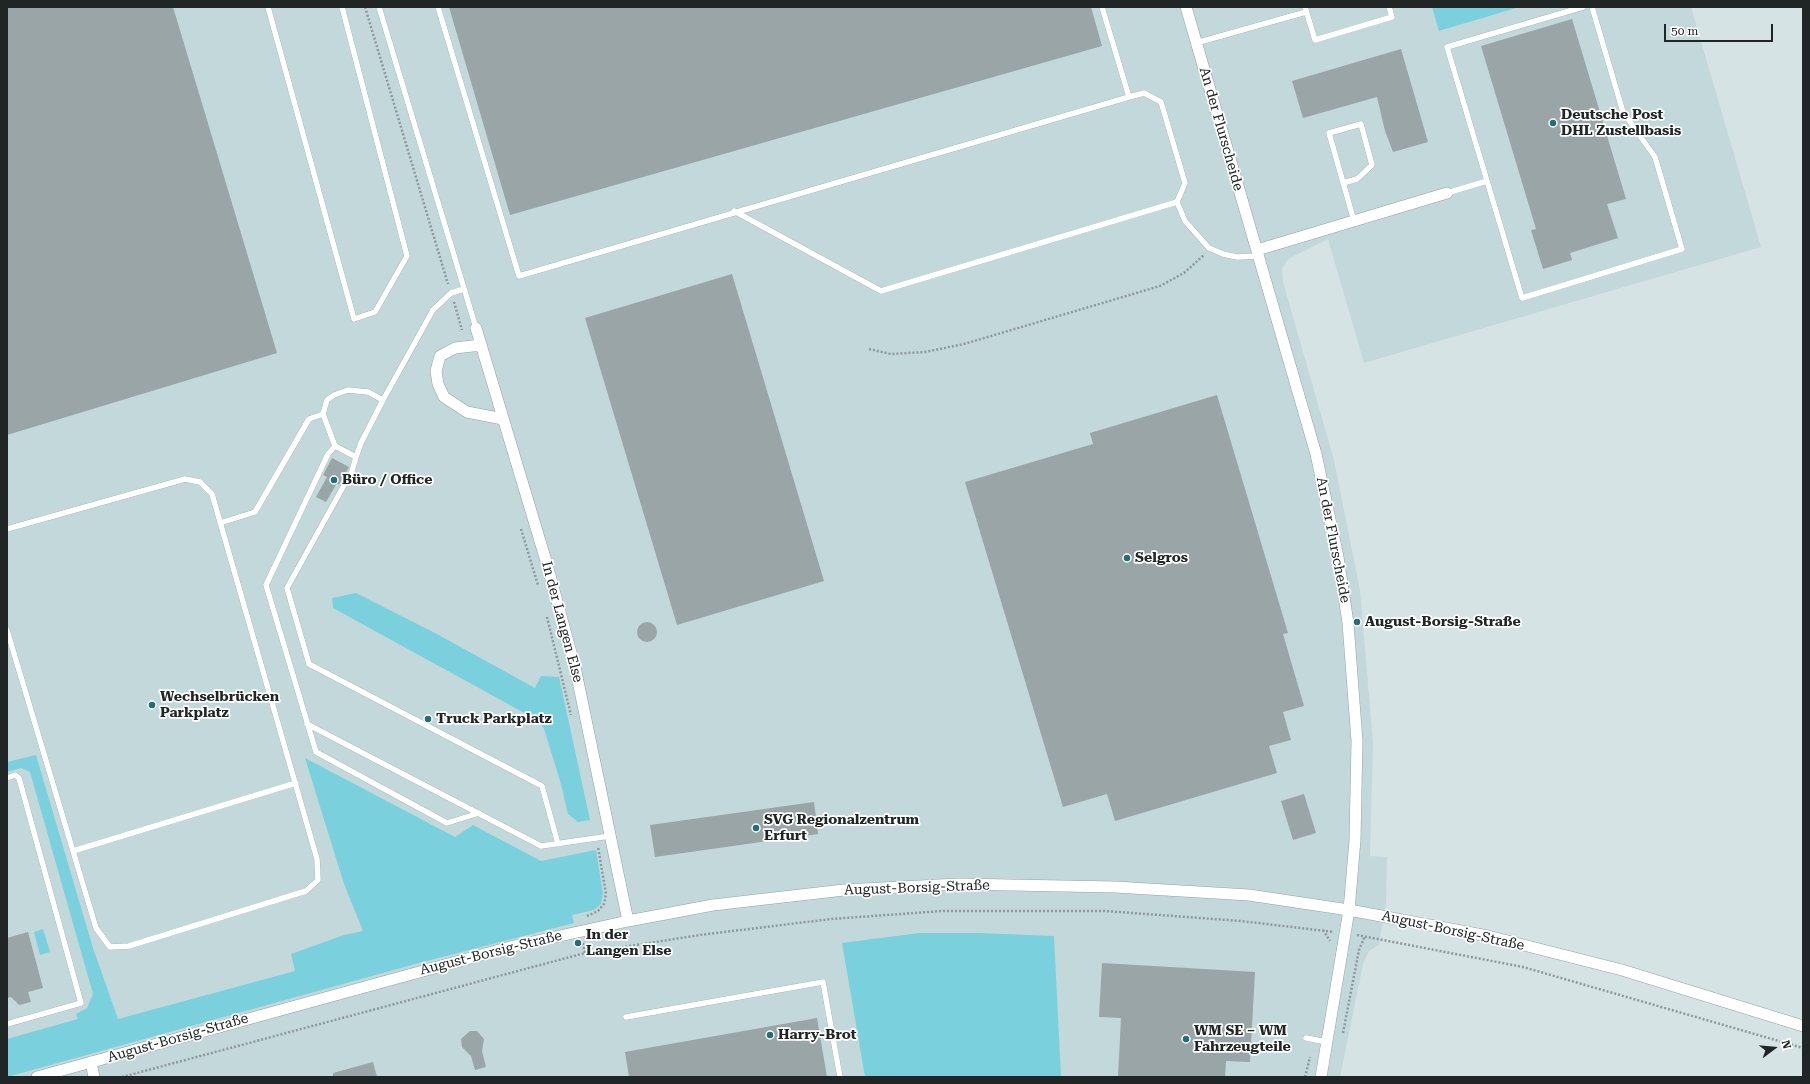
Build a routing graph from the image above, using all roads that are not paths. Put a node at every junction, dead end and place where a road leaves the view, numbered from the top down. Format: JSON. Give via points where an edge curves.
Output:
{"nodes":[{"id":1,"x":268,"y":7,"type":"edge"},
{"id":2,"x":342,"y":7,"type":"edge"},
{"id":3,"x":379,"y":7,"type":"edge"},
{"id":4,"x":438,"y":7,"type":"edge"},
{"id":5,"x":1102,"y":7,"type":"edge"},
{"id":6,"x":1186,"y":7,"type":"edge"},
{"id":7,"x":1389,"y":7,"type":"edge"},
{"id":8,"x":1583,"y":7,"type":"edge"},
{"id":9,"x":1592,"y":7,"type":"edge"},
{"id":10,"x":1305,"y":9,"type":"edge"},
{"id":11,"x":1196,"y":43,"type":"junction"},
{"id":12,"x":1129,"y":97,"type":"junction"},
{"id":13,"x":1487,"y":181,"type":"junction"},
{"id":14,"x":1343,"y":183,"type":"junction"},
{"id":15,"x":1447,"y":193,"type":"joint"},
{"id":16,"x":1177,"y":202,"type":"junction"},
{"id":17,"x":734,"y":211,"type":"junction"},
{"id":18,"x":1354,"y":221,"type":"junction"},
{"id":19,"x":1258,"y":253,"type":"junction"},
{"id":20,"x":464,"y":289,"type":"junction"},
{"id":21,"x":476,"y":328,"type":"joint"},
{"id":22,"x":481,"y":345,"type":"junction"},
{"id":23,"x":383,"y":400,"type":"junction"},
{"id":24,"x":323,"y":414,"type":"junction"},
{"id":25,"x":503,"y":420,"type":"junction"},
{"id":26,"x":335,"y":446,"type":"junction"},
{"id":27,"x":356,"y":457,"type":"junction"},
{"id":28,"x":220,"y":523,"type":"junction"},
{"id":29,"x":7,"y":530,"type":"edge"},
{"id":30,"x":7,"y":630,"type":"edge"},
{"id":31,"x":307,"y":724,"type":"junction"},
{"id":32,"x":7,"y":778,"type":"edge"},
{"id":33,"x":296,"y":783,"type":"junction"},
{"id":34,"x":479,"y":813,"type":"junction"},
{"id":35,"x":610,"y":836,"type":"junction"},
{"id":36,"x":558,"y":844,"type":"junction"},
{"id":37,"x":73,"y":851,"type":"junction"},
{"id":38,"x":1349,"y":910,"type":"junction"},
{"id":39,"x":628,"y":921,"type":"junction"},
{"id":40,"x":626,"y":1017,"type":"dead end"},
{"id":41,"x":7,"y":1024,"type":"edge"},
{"id":42,"x":1803,"y":1026,"type":"edge"},
{"id":43,"x":1306,"y":1038,"type":"dead end"},
{"id":44,"x":1327,"y":1042,"type":"junction"},
{"id":45,"x":91,"y":1062,"type":"junction"},
{"id":46,"x":37,"y":1077,"type":"edge"},
{"id":47,"x":94,"y":1077,"type":"edge"},
{"id":48,"x":840,"y":1077,"type":"edge"},
{"id":49,"x":1320,"y":1077,"type":"edge"}],
"edges":[{"from":1,"to":2,"type":"lane","via":[[354,319],[375,312],[407,256]]},
{"from":3,"to":20,"type":"lane"},
{"from":4,"to":17,"type":"lane","via":[[519,276]]},
{"from":5,"to":12,"type":"lane"},
{"from":6,"to":11,"type":"street","name":"An der Flurscheide"},
{"from":7,"to":10,"type":"lane","via":[[1392,17],[1315,40]]},
{"from":8,"to":13,"type":"lane","via":[[1448,47]]},
{"from":9,"to":13,"type":"lane","via":[[1623,112],[1655,157],[1682,249],[1522,298]]},
{"from":10,"to":11,"type":"lane"},
{"from":11,"to":19,"type":"street","name":"An der Flurscheide"},
{"from":12,"to":16,"type":"lane","via":[[1144,92],[1161,102],[1185,183]]},
{"from":12,"to":17,"type":"lane"},
{"from":13,"to":15,"type":"lane"},
{"from":14,"to":14,"type":"lane","via":[[1329,132],[1361,124],[1372,165],[1357,179]]},
{"from":14,"to":18,"type":"lane"},
{"from":15,"to":18,"type":"street"},
{"from":16,"to":17,"type":"lane","via":[[881,291]]},
{"from":16,"to":19,"type":"lane","via":[[1185,221],[1209,248],[1237,257]]},
{"from":18,"to":19,"type":"street"},
{"from":19,"to":38,"type":"street","name":"An der Flurscheide","via":[[1316,454],[1338,557],[1348,623],[1357,741],[1355,840]]},
{"from":20,"to":21,"type":"lane"},
{"from":20,"to":23,"type":"lane","via":[[451,293],[433,310]]},
{"from":21,"to":22,"type":"street","name":"In der Langen Else"},
{"from":22,"to":25,"type":"street","name":"In der Langen Else"},
{"from":22,"to":25,"type":"street","via":[[454,348],[440,356],[436,371],[438,384],[444,397],[467,412]]},
{"from":23,"to":24,"type":"lane","via":[[368,392],[348,390],[327,400]]},
{"from":23,"to":27,"type":"lane"},
{"from":24,"to":26,"type":"lane"},
{"from":24,"to":28,"type":"lane","via":[[309,420],[255,512]]},
{"from":25,"to":35,"type":"street","name":"In der Langen Else","via":[[546,560],[575,667]]},
{"from":26,"to":27,"type":"lane"},
{"from":26,"to":31,"type":"lane","via":[[328,454],[266,585]]},
{"from":27,"to":36,"type":"lane","via":[[352,471],[287,588],[309,664],[542,786]]},
{"from":28,"to":29,"type":"lane","via":[[212,494],[200,482],[185,479]]},
{"from":28,"to":33,"type":"lane"},
{"from":30,"to":37,"type":"lane"},
{"from":31,"to":34,"type":"lane"},
{"from":31,"to":34,"type":"lane","via":[[316,752],[446,823]]},
{"from":32,"to":41,"type":"lane","via":[[15,775],[19,778],[81,1003]]},
{"from":33,"to":37,"type":"lane"},
{"from":33,"to":37,"type":"lane","via":[[317,859],[318,880],[306,891],[129,946],[110,947],[96,928]]},
{"from":34,"to":36,"type":"lane","via":[[541,846]]},
{"from":35,"to":36,"type":"lane"},
{"from":35,"to":39,"type":"street","name":"In der Langen Else"},
{"from":38,"to":39,"type":"street","name":"August-Borsig-Straße","via":[[1249,895],[1115,887],[958,884],[828,892],[713,905]]},
{"from":38,"to":42,"type":"street","name":"August-Borsig-Straße","via":[[1488,936],[1614,968]]},
{"from":38,"to":44,"type":"street","name":"An der Flurscheide"},
{"from":39,"to":45,"type":"street","name":"August-Borsig-Straße","via":[[506,948]]},
{"from":40,"to":48,"type":"lane","via":[[823,982]]},
{"from":43,"to":44,"type":"lane"},
{"from":44,"to":49,"type":"street","name":"An der Flurscheide"},
{"from":45,"to":46,"type":"street","name":"August-Borsig-Straße"},
{"from":45,"to":47,"type":"street"}]}
